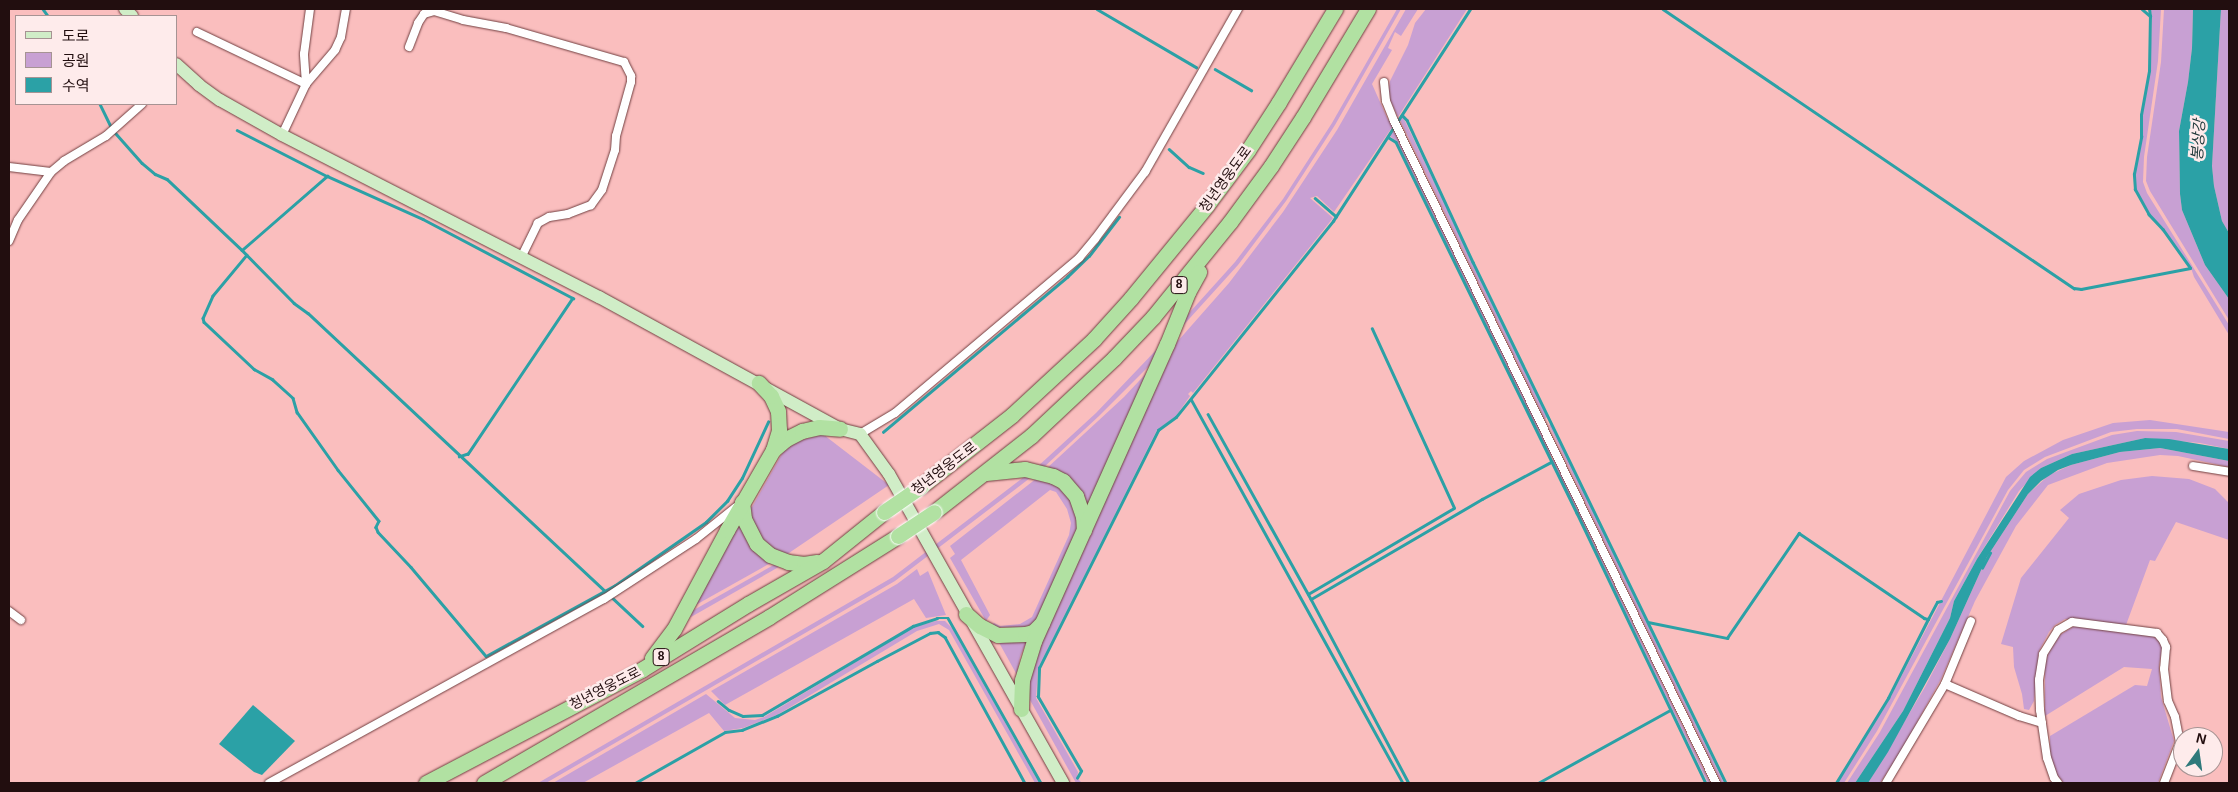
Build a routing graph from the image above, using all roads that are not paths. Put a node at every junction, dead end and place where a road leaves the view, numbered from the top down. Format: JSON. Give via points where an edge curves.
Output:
{"nodes":[{"id":1,"x":310,"y":9,"type":"edge"},
{"id":2,"x":346,"y":9,"type":"edge"},
{"id":3,"x":1238,"y":9,"type":"edge"},
{"id":4,"x":1335,"y":9,"type":"edge"},
{"id":5,"x":1368,"y":9,"type":"edge"},
{"id":6,"x":197,"y":32,"type":"dead end"},
{"id":7,"x":409,"y":47,"type":"dead end"},
{"id":8,"x":178,"y":68,"type":"edge"},
{"id":9,"x":1384,"y":82,"type":"dead end"},
{"id":10,"x":306,"y":84,"type":"junction"},
{"id":11,"x":141,"y":105,"type":"edge"},
{"id":12,"x":282,"y":136,"type":"junction"},
{"id":13,"x":9,"y":167,"type":"edge"},
{"id":14,"x":51,"y":172,"type":"junction"},
{"id":15,"x":1230,"y":222,"type":"junction"},
{"id":16,"x":9,"y":241,"type":"edge"},
{"id":17,"x":522,"y":258,"type":"junction"},
{"id":18,"x":759,"y":383,"type":"junction"},
{"id":19,"x":840,"y":429,"type":"junction"},
{"id":20,"x":860,"y":434,"type":"junction"},
{"id":21,"x":773,"y":450,"type":"junction"},
{"id":22,"x":2193,"y":466,"type":"dead end"},
{"id":23,"x":2229,"y":472,"type":"edge"},
{"id":24,"x":984,"y":474,"type":"junction"},
{"id":25,"x":742,"y":502,"type":"junction"},
{"id":26,"x":1084,"y":532,"type":"junction"},
{"id":27,"x":823,"y":561,"type":"junction"},
{"id":28,"x":9,"y":611,"type":"edge"},
{"id":29,"x":966,"y":614,"type":"junction"},
{"id":30,"x":21,"y":620,"type":"dead end"},
{"id":31,"x":1044,"y":620,"type":"junction"},
{"id":32,"x":1971,"y":621,"type":"dead end"},
{"id":33,"x":640,"y":670,"type":"junction"},
{"id":34,"x":1945,"y":684,"type":"junction"},
{"id":35,"x":1021,"y":709,"type":"junction"},
{"id":36,"x":2042,"y":722,"type":"junction"},
{"id":37,"x":269,"y":783,"type":"edge"},
{"id":38,"x":426,"y":783,"type":"edge"},
{"id":39,"x":484,"y":783,"type":"edge"},
{"id":40,"x":1063,"y":783,"type":"edge"},
{"id":41,"x":1716,"y":783,"type":"edge"},
{"id":42,"x":1886,"y":783,"type":"edge"},
{"id":43,"x":2058,"y":783,"type":"edge"},
{"id":44,"x":2164,"y":783,"type":"edge"}],
"edges":[{"from":1,"to":10,"type":"street","via":[[304,54]]},
{"from":2,"to":10,"type":"street","via":[[335,50]]},
{"from":3,"to":20,"type":"street","via":[[1144,172],[1084,252],[895,413]]},
{"from":4,"to":27,"type":"highway","name":"청년영웅도로","number":"8","bridge":true,"via":[[1248,150],[1132,298],[1094,339],[1026,402]]},
{"from":5,"to":15,"type":"highway","name":"청년영웅도로","number":"8","via":[[1303,117]]},
{"from":6,"to":10,"type":"street"},
{"from":7,"to":17,"type":"street","via":[[424,14],[434,11],[624,62],[631,82],[616,136],[616,150],[602,190],[591,205],[538,223]]},
{"from":8,"to":12,"type":"main road","via":[[220,100]]},
{"from":9,"to":41,"type":"street","via":[[1386,100],[1394,121]]},
{"from":10,"to":12,"type":"street"},
{"from":11,"to":14,"type":"street","via":[[106,136]]},
{"from":12,"to":17,"type":"main road"},
{"from":13,"to":14,"type":"street"},
{"from":14,"to":16,"type":"street","via":[[18,220]]},
{"from":15,"to":24,"type":"highway","name":"청년영웅도로","number":"8","via":[[1114,358],[1038,430]]},
{"from":15,"to":26,"type":"highway","via":[[1188,292]]},
{"from":17,"to":18,"type":"main road"},
{"from":18,"to":19,"type":"main road"},
{"from":18,"to":21,"type":"highway","via":[[771,396],[778,411],[779,430]]},
{"from":19,"to":20,"type":"main road"},
{"from":19,"to":21,"type":"highway","via":[[819,427],[802,430]]},
{"from":20,"to":29,"type":"main road","via":[[889,474]]},
{"from":21,"to":25,"type":"highway"},
{"from":22,"to":23,"type":"street"},
{"from":24,"to":26,"type":"highway","via":[[1025,469],[1063,481],[1080,506]]},
{"from":24,"to":39,"type":"highway","name":"청년영웅도로","number":"8","bridge":true,"via":[[898,536],[769,617]]},
{"from":25,"to":27,"type":"highway","via":[[748,531],[770,555],[804,564]]},
{"from":25,"to":33,"type":"highway","via":[[674,629]]},
{"from":25,"to":37,"type":"street","via":[[696,539],[604,599]]},
{"from":26,"to":31,"type":"highway"},
{"from":27,"to":33,"type":"highway","name":"청년영웅도로","number":"8"},
{"from":28,"to":30,"type":"street"},
{"from":29,"to":31,"type":"highway","via":[[989,631],[1009,636],[1033,632]]},
{"from":29,"to":35,"type":"main road"},
{"from":31,"to":35,"type":"highway","via":[[1025,663]]},
{"from":32,"to":34,"type":"street"},
{"from":33,"to":38,"type":"highway","name":"청년영웅도로","number":"8"},
{"from":34,"to":36,"type":"street","via":[[2019,716]]},
{"from":34,"to":42,"type":"street"},
{"from":35,"to":40,"type":"main road"},
{"from":36,"to":43,"type":"street","via":[[2047,758]]},
{"from":36,"to":44,"type":"street","via":[[2039,680],[2043,654],[2058,630],[2072,622],[2157,633],[2166,647],[2164,669],[2168,701],[2180,742]]}]}
